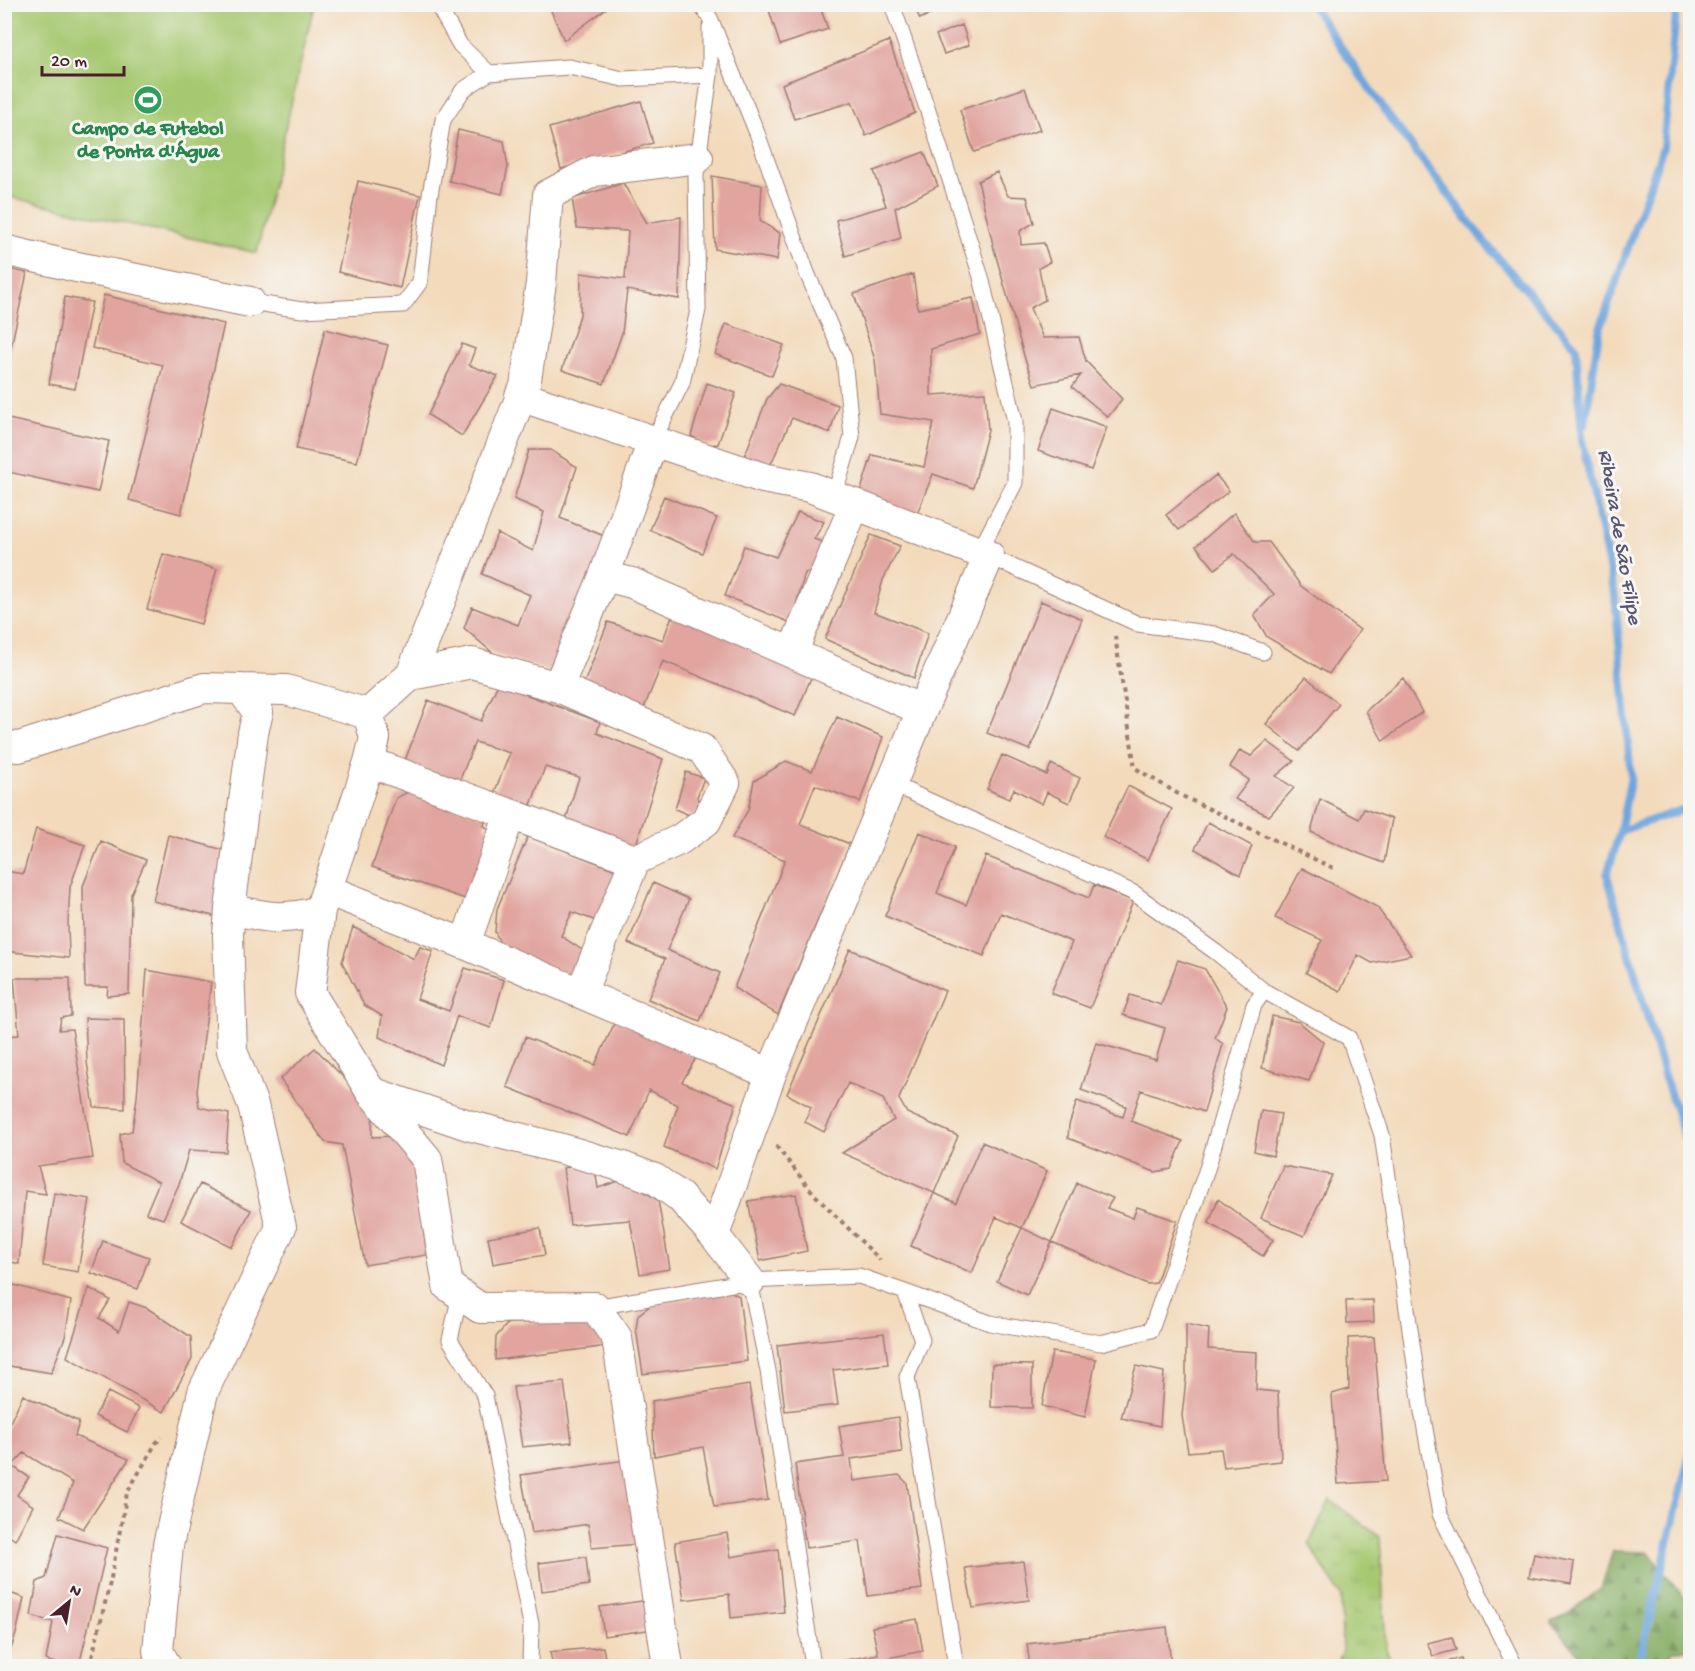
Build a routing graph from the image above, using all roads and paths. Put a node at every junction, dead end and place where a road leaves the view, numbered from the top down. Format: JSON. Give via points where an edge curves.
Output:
{"nodes":[{"id":1,"x":437,"y":4,"type":"edge"},
{"id":2,"x":700,"y":4,"type":"edge"},
{"id":3,"x":892,"y":4,"type":"edge"},
{"id":4,"x":710,"y":11,"type":"edge"},
{"id":5,"x":489,"y":73,"type":"junction"},
{"id":6,"x":710,"y":75,"type":"junction"},
{"id":7,"x":698,"y":158,"type":"junction"},
{"id":8,"x":4,"y":250,"type":"edge"},
{"id":9,"x":250,"y":302,"type":"joint"},
{"id":10,"x":520,"y":396,"type":"junction"},
{"id":11,"x":653,"y":441,"type":"junction"},
{"id":12,"x":844,"y":500,"type":"junction"},
{"id":13,"x":984,"y":554,"type":"junction"},
{"id":14,"x":604,"y":576,"type":"junction"},
{"id":15,"x":1112,"y":612,"type":"junction"},
{"id":16,"x":1263,"y":652,"type":"dead end"},
{"id":17,"x":792,"y":653,"type":"junction"},
{"id":18,"x":411,"y":675,"type":"junction"},
{"id":19,"x":558,"y":687,"type":"junction"},
{"id":20,"x":241,"y":689,"type":"junction"},
{"id":21,"x":922,"y":710,"type":"junction"},
{"id":22,"x":368,"y":714,"type":"junction"},
{"id":23,"x":4,"y":746,"type":"edge"},
{"id":24,"x":369,"y":762,"type":"junction"},
{"id":25,"x":892,"y":784,"type":"junction"},
{"id":26,"x":510,"y":814,"type":"junction"},
{"id":27,"x":635,"y":861,"type":"junction"},
{"id":28,"x":1333,"y":868,"type":"dead end"},
{"id":29,"x":324,"y":900,"type":"junction"},
{"id":30,"x":230,"y":909,"type":"junction"},
{"id":31,"x":465,"y":944,"type":"junction"},
{"id":32,"x":1264,"y":991,"type":"junction"},
{"id":33,"x":581,"y":993,"type":"junction"},
{"id":34,"x":771,"y":1074,"type":"junction"},
{"id":35,"x":370,"y":1092,"type":"junction"},
{"id":36,"x":755,"y":1120,"type":"junction"},
{"id":37,"x":714,"y":1235,"type":"junction"},
{"id":38,"x":750,"y":1281,"type":"junction"},
{"id":39,"x":905,"y":1292,"type":"junction"},
{"id":40,"x":460,"y":1294,"type":"junction"},
{"id":41,"x":595,"y":1307,"type":"junction"},
{"id":42,"x":164,"y":1435,"type":"dead end"},
{"id":43,"x":90,"y":1666,"type":"edge"},
{"id":44,"x":166,"y":1666,"type":"edge"},
{"id":45,"x":530,"y":1666,"type":"edge"},
{"id":46,"x":668,"y":1666,"type":"edge"},
{"id":47,"x":813,"y":1666,"type":"edge"},
{"id":48,"x":956,"y":1666,"type":"edge"},
{"id":49,"x":1515,"y":1666,"type":"edge"}],
"edges":[{"from":1,"to":5,"type":"lane","via":[[460,45]]},
{"from":2,"to":4,"type":"lane"},
{"from":3,"to":13,"type":"lane","via":[[981,277],[1015,421],[1015,483]]},
{"from":4,"to":6,"type":"lane"},
{"from":4,"to":12,"type":"lane","via":[[807,273],[844,358],[852,437]]},
{"from":5,"to":6,"type":"lane","via":[[569,67],[623,79]]},
{"from":5,"to":9,"type":"lane","via":[[463,90],[442,120],[420,282],[402,305],[302,310]]},
{"from":6,"to":7,"type":"lane"},
{"from":7,"to":10,"type":"street","via":[[594,171],[548,195],[541,283],[525,386]]},
{"from":7,"to":11,"type":"lane","via":[[698,310],[682,383]]},
{"from":8,"to":9,"type":"street"},
{"from":10,"to":11,"type":"street"},
{"from":10,"to":18,"type":"street"},
{"from":11,"to":12,"type":"street"},
{"from":11,"to":14,"type":"street"},
{"from":12,"to":13,"type":"street"},
{"from":12,"to":17,"type":"street"},
{"from":13,"to":15,"type":"lane"},
{"from":13,"to":21,"type":"street"},
{"from":14,"to":17,"type":"street","via":[[632,583]]},
{"from":14,"to":19,"type":"street"},
{"from":15,"to":16,"type":"lane","via":[[1138,624],[1214,634]]},
{"from":15,"to":28,"type":"path","via":[[1135,768],[1180,795]]},
{"from":17,"to":21,"type":"street"},
{"from":18,"to":19,"type":"street","via":[[471,663]]},
{"from":18,"to":22,"type":"street"},
{"from":19,"to":27,"type":"street","via":[[702,749],[725,783],[706,821],[680,840]]},
{"from":20,"to":22,"type":"street","via":[[286,690]]},
{"from":20,"to":23,"type":"street","via":[[204,688],[19,747]]},
{"from":20,"to":30,"type":"street","via":[[258,712]]},
{"from":21,"to":25,"type":"street"},
{"from":22,"to":24,"type":"street","via":[[375,738]]},
{"from":24,"to":26,"type":"street"},
{"from":24,"to":29,"type":"street"},
{"from":25,"to":32,"type":"lane","via":[[1134,893]]},
{"from":25,"to":34,"type":"street"},
{"from":26,"to":27,"type":"street"},
{"from":26,"to":31,"type":"street"},
{"from":27,"to":33,"type":"street"},
{"from":29,"to":30,"type":"street","via":[[302,916],[259,916]]},
{"from":29,"to":31,"type":"street"},
{"from":29,"to":35,"type":"street","via":[[310,993]]},
{"from":30,"to":44,"type":"street","via":[[232,1051],[254,1105],[281,1227],[203,1392],[168,1545],[158,1651]]},
{"from":31,"to":33,"type":"street"},
{"from":32,"to":39,"type":"lane","via":[[1254,1005],[1208,1166],[1151,1330],[1101,1343],[990,1323]]},
{"from":32,"to":49,"type":"lane","via":[[1349,1038],[1382,1135],[1440,1514]]},
{"from":33,"to":34,"type":"street"},
{"from":34,"to":36,"type":"street"},
{"from":35,"to":37,"type":"street","via":[[471,1126],[577,1153],[655,1179],[680,1197]]},
{"from":35,"to":40,"type":"street","via":[[427,1159],[448,1286]]},
{"from":36,"to":37,"type":"street"},
{"from":36,"to":39,"type":"path","via":[[815,1195],[884,1263]]},
{"from":37,"to":38,"type":"street"},
{"from":38,"to":39,"type":"lane","via":[[860,1276]]},
{"from":38,"to":41,"type":"lane"},
{"from":38,"to":47,"type":"lane","via":[[768,1371]]},
{"from":39,"to":48,"type":"lane","via":[[922,1340],[907,1377]]},
{"from":40,"to":41,"type":"street","via":[[480,1308]]},
{"from":40,"to":45,"type":"lane","via":[[450,1340],[485,1396],[531,1624]]},
{"from":41,"to":46,"type":"street","via":[[617,1338]]},
{"from":42,"to":43,"type":"path","via":[[127,1493]]}]}
